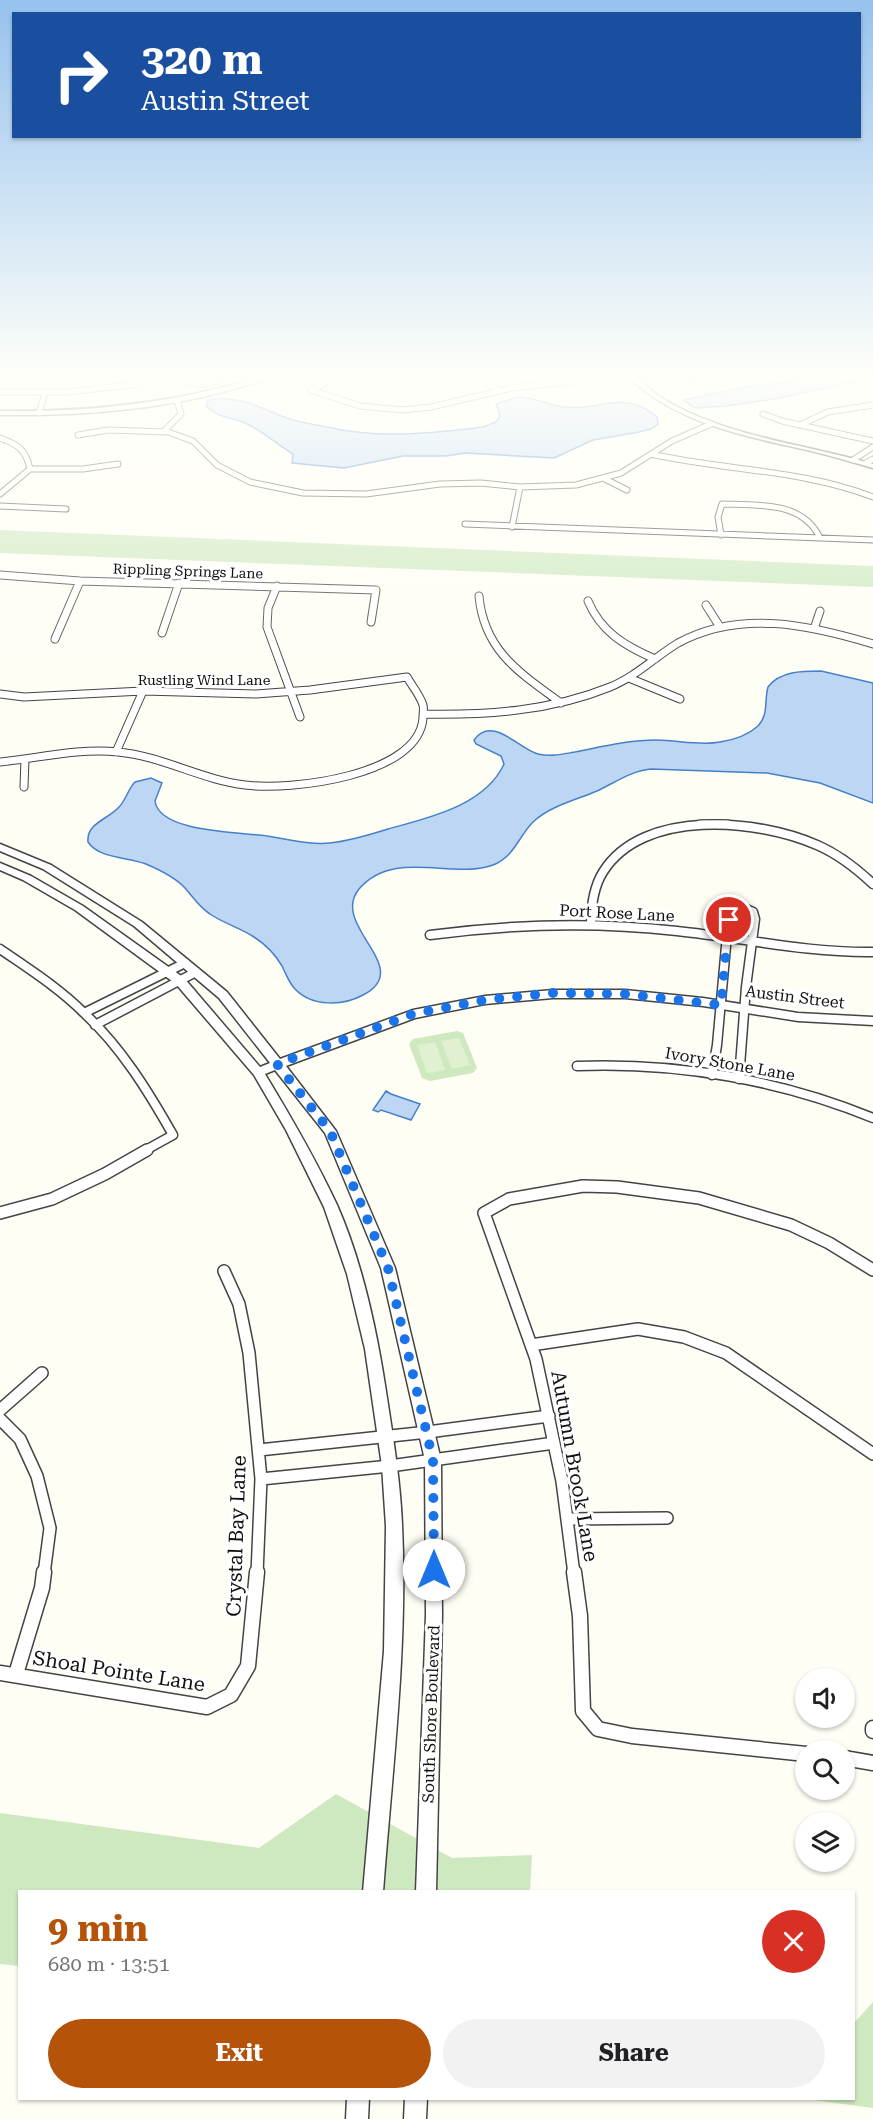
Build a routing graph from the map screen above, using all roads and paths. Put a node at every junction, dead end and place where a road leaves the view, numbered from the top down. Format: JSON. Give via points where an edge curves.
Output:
{"nodes":[{"id":1,"x":24,"y":474,"type":"edge"},
{"id":2,"x":231,"y":474,"type":"edge"},
{"id":3,"x":617,"y":474,"type":"edge"},
{"id":4,"x":797,"y":474,"type":"edge"},
{"id":5,"x":605,"y":479,"type":"junction"},
{"id":6,"x":520,"y":487,"type":"junction"},
{"id":7,"x":627,"y":490,"type":"dead end"},
{"id":8,"x":0,"y":494,"type":"edge"},
{"id":9,"x":873,"y":497,"type":"edge"},
{"id":10,"x":0,"y":506,"type":"edge"},
{"id":11,"x":66,"y":509,"type":"dead end"},
{"id":12,"x":465,"y":524,"type":"dead end"},
{"id":13,"x":512,"y":527,"type":"junction"},
{"id":14,"x":721,"y":535,"type":"junction"},
{"id":15,"x":820,"y":538,"type":"junction"},
{"id":16,"x":873,"y":540,"type":"edge"},
{"id":17,"x":0,"y":575,"type":"edge"},
{"id":18,"x":80,"y":580,"type":"junction"},
{"id":19,"x":179,"y":583,"type":"junction"},
{"id":20,"x":277,"y":586,"type":"junction"},
{"id":21,"x":479,"y":596,"type":"dead end"},
{"id":22,"x":588,"y":601,"type":"dead end"},
{"id":23,"x":706,"y":605,"type":"dead end"},
{"id":24,"x":820,"y":611,"type":"dead end"},
{"id":25,"x":371,"y":622,"type":"dead end"},
{"id":26,"x":815,"y":626,"type":"junction"},
{"id":27,"x":720,"y":627,"type":"junction"},
{"id":28,"x":162,"y":633,"type":"dead end"},
{"id":29,"x":55,"y":639,"type":"dead end"},
{"id":30,"x":873,"y":644,"type":"edge"},
{"id":31,"x":656,"y":659,"type":"junction"},
{"id":32,"x":629,"y":678,"type":"junction"},
{"id":33,"x":143,"y":691,"type":"junction"},
{"id":34,"x":292,"y":692,"type":"junction"},
{"id":35,"x":0,"y":694,"type":"edge"},
{"id":36,"x":680,"y":699,"type":"dead end"},
{"id":37,"x":561,"y":703,"type":"junction"},
{"id":38,"x":426,"y":714,"type":"junction"},
{"id":39,"x":300,"y":717,"type":"dead end"},
{"id":40,"x":116,"y":752,"type":"junction"},
{"id":41,"x":25,"y":759,"type":"junction"},
{"id":42,"x":0,"y":762,"type":"edge"},
{"id":43,"x":24,"y":787,"type":"dead end"},
{"id":44,"x":0,"y":847,"type":"edge"},
{"id":45,"x":0,"y":866,"type":"edge"},
{"id":46,"x":873,"y":884,"type":"edge"},
{"id":47,"x":591,"y":925,"type":"junction"},
{"id":48,"x":430,"y":935,"type":"dead end"},
{"id":49,"x":727,"y":938,"type":"junction"},
{"id":50,"x":752,"y":941,"type":"junction"},
{"id":51,"x":0,"y":949,"type":"edge"},
{"id":52,"x":873,"y":951,"type":"edge"},
{"id":53,"x":185,"y":963,"type":"junction"},
{"id":54,"x":168,"y":972,"type":"junction"},
{"id":55,"x":196,"y":972,"type":"junction"},
{"id":56,"x":180,"y":981,"type":"junction"},
{"id":57,"x":721,"y":1005,"type":"junction"},
{"id":58,"x":744,"y":1008,"type":"junction"},
{"id":59,"x":84,"y":1013,"type":"junction"},
{"id":60,"x":873,"y":1021,"type":"edge"},
{"id":61,"x":95,"y":1025,"type":"junction"},
{"id":62,"x":277,"y":1064,"type":"junction"},
{"id":63,"x":577,"y":1066,"type":"dead end"},
{"id":64,"x":258,"y":1072,"type":"junction"},
{"id":65,"x":712,"y":1075,"type":"junction"},
{"id":66,"x":739,"y":1079,"type":"junction"},
{"id":67,"x":873,"y":1118,"type":"edge"},
{"id":68,"x":0,"y":1214,"type":"edge"},
{"id":69,"x":873,"y":1270,"type":"edge"},
{"id":70,"x":224,"y":1271,"type":"dead end"},
{"id":71,"x":531,"y":1345,"type":"junction"},
{"id":72,"x":42,"y":1373,"type":"dead end"},
{"id":73,"x":0,"y":1410,"type":"edge"},
{"id":74,"x":549,"y":1416,"type":"junction"},
{"id":75,"x":0,"y":1419,"type":"edge"},
{"id":76,"x":428,"y":1432,"type":"junction"},
{"id":77,"x":385,"y":1437,"type":"junction"},
{"id":78,"x":554,"y":1443,"type":"junction"},
{"id":79,"x":259,"y":1450,"type":"junction"},
{"id":80,"x":873,"y":1455,"type":"edge"},
{"id":81,"x":433,"y":1460,"type":"junction"},
{"id":82,"x":390,"y":1466,"type":"junction"},
{"id":83,"x":261,"y":1479,"type":"junction"},
{"id":84,"x":667,"y":1518,"type":"dead end"},
{"id":85,"x":567,"y":1519,"type":"junction"},
{"id":86,"x":0,"y":1673,"type":"edge"},
{"id":87,"x":16,"y":1674,"type":"junction"},
{"id":88,"x":231,"y":1695,"type":"joint"},
{"id":89,"x":795,"y":1753,"type":"edge"},
{"id":90,"x":855,"y":1760,"type":"edge"},
{"id":91,"x":873,"y":1763,"type":"edge"},
{"id":92,"x":373,"y":1890,"type":"edge"},
{"id":93,"x":426,"y":1890,"type":"edge"},
{"id":94,"x":358,"y":2100,"type":"edge"},
{"id":95,"x":416,"y":2100,"type":"edge"},
{"id":96,"x":357,"y":2119,"type":"edge"},
{"id":97,"x":415,"y":2119,"type":"edge"}],
"edges":[{"from":1,"to":8,"type":"street"},
{"from":2,"to":6,"type":"street","via":[[282,490],[354,494],[441,484]]},
{"from":3,"to":5,"type":"street"},
{"from":4,"to":9,"type":"street","via":[[821,478]]},
{"from":5,"to":6,"type":"street","via":[[576,485]]},
{"from":5,"to":7,"type":"street"},
{"from":6,"to":13,"type":"street"},
{"from":10,"to":11,"type":"street"},
{"from":12,"to":13,"type":"street"},
{"from":13,"to":14,"type":"street"},
{"from":14,"to":15,"type":"street"},
{"from":14,"to":15,"type":"street","via":[[718,517],[722,504],[760,505],[805,517],[817,527]]},
{"from":15,"to":16,"type":"street"},
{"from":17,"to":18,"type":"street","name":"Rippling Springs Lane"},
{"from":18,"to":19,"type":"street","name":"Rippling Springs Lane"},
{"from":18,"to":29,"type":"street"},
{"from":19,"to":20,"type":"street","name":"Rippling Springs Lane"},
{"from":19,"to":28,"type":"street"},
{"from":20,"to":25,"type":"street","name":"Rippling Springs Lane","via":[[376,590]]},
{"from":20,"to":34,"type":"street","via":[[268,608],[267,627]]},
{"from":21,"to":37,"type":"street","via":[[488,636],[518,669]]},
{"from":22,"to":31,"type":"street","via":[[597,622],[608,632]]},
{"from":23,"to":27,"type":"street"},
{"from":24,"to":26,"type":"street"},
{"from":26,"to":27,"type":"street","via":[[776,621]]},
{"from":26,"to":30,"type":"street"},
{"from":27,"to":31,"type":"street","via":[[688,638]]},
{"from":31,"to":32,"type":"street"},
{"from":32,"to":36,"type":"street"},
{"from":32,"to":37,"type":"street"},
{"from":33,"to":34,"type":"street","name":"Rustling Wind Lane"},
{"from":33,"to":35,"type":"street","name":"Rustling Wind Lane","via":[[40,697]]},
{"from":33,"to":40,"type":"street"},
{"from":34,"to":38,"type":"street","name":"Rustling Wind Lane","via":[[406,677],[417,690]]},
{"from":34,"to":39,"type":"street"},
{"from":37,"to":38,"type":"street","via":[[507,712]]},
{"from":38,"to":40,"type":"street","via":[[420,733],[411,744],[385,763],[353,776],[310,784],[239,785],[152,757]]},
{"from":40,"to":41,"type":"street"},
{"from":41,"to":42,"type":"street"},
{"from":41,"to":43,"type":"street"},
{"from":44,"to":53,"type":"street","name":"South Shore Boulevard","via":[[46,867],[138,924]]},
{"from":45,"to":54,"type":"street","via":[[79,908]]},
{"from":46,"to":47,"type":"street","via":[[839,855],[788,834],[724,824],[682,827],[646,838],[609,864],[594,894]]},
{"from":47,"to":48,"type":"street","name":"Port Rose Lane","via":[[512,926]]},
{"from":47,"to":49,"type":"street","name":"Port Rose Lane"},
{"from":49,"to":50,"type":"street","name":"Port Rose Lane"},
{"from":49,"to":50,"type":"street","via":[[729,913],[744,908],[754,916]]},
{"from":49,"to":57,"type":"street"},
{"from":50,"to":52,"type":"street","name":"Port Rose Lane","via":[[827,951]]},
{"from":50,"to":58,"type":"street"},
{"from":51,"to":59,"type":"street"},
{"from":53,"to":54,"type":"street"},
{"from":53,"to":55,"type":"street","name":"South Shore Boulevard"},
{"from":54,"to":56,"type":"street"},
{"from":54,"to":59,"type":"street"},
{"from":55,"to":56,"type":"street"},
{"from":55,"to":62,"type":"street","name":"South Shore Boulevard","via":[[223,995]]},
{"from":56,"to":61,"type":"street"},
{"from":56,"to":64,"type":"street"},
{"from":57,"to":58,"type":"street","name":"Austin Street"},
{"from":57,"to":62,"type":"street","name":"Austin Street","via":[[625,994],[553,993],[485,1000],[413,1014]]},
{"from":57,"to":65,"type":"street"},
{"from":58,"to":60,"type":"street","name":"Austin Street","via":[[798,1017]]},
{"from":58,"to":66,"type":"street"},
{"from":59,"to":61,"type":"street"},
{"from":61,"to":68,"type":"street","via":[[154,1101],[173,1135],[52,1199]]},
{"from":62,"to":64,"type":"street","name":"Austin Street"},
{"from":62,"to":76,"type":"street","name":"South Shore Boulevard","via":[[330,1131],[388,1268]]},
{"from":63,"to":65,"type":"street","name":"Ivory Stone Lane","via":[[626,1064]]},
{"from":64,"to":77,"type":"street","via":[[331,1207],[354,1274],[370,1339]]},
{"from":65,"to":66,"type":"street","name":"Ivory Stone Lane"},
{"from":66,"to":67,"type":"street","name":"Ivory Stone Lane","via":[[806,1093]]},
{"from":69,"to":71,"type":"street","name":"Autumn Brook Lane","via":[[791,1226],[699,1198],[583,1186],[509,1199],[484,1213]]},
{"from":70,"to":79,"type":"street","name":"Crystal Bay Lane","via":[[239,1304],[249,1353]]},
{"from":71,"to":74,"type":"street","name":"Autumn Brook Lane"},
{"from":71,"to":80,"type":"street","via":[[638,1329],[684,1337],[736,1359]]},
{"from":72,"to":73,"type":"street"},
{"from":74,"to":76,"type":"street"},
{"from":74,"to":78,"type":"street","name":"Autumn Brook Lane"},
{"from":75,"to":87,"type":"street","via":[[20,1439],[37,1476],[50,1528],[42,1588]]},
{"from":76,"to":77,"type":"street"},
{"from":76,"to":81,"type":"street","name":"South Shore Boulevard"},
{"from":77,"to":79,"type":"street"},
{"from":77,"to":82,"type":"street"},
{"from":78,"to":81,"type":"street"},
{"from":78,"to":85,"type":"street","name":"Autumn Brook Lane"},
{"from":79,"to":83,"type":"street","name":"Crystal Bay Lane"},
{"from":81,"to":82,"type":"street"},
{"from":81,"to":93,"type":"street","name":"South Shore Boulevard","via":[[434,1615]]},
{"from":82,"to":83,"type":"street"},
{"from":82,"to":92,"type":"street","via":[[394,1526],[393,1652]]},
{"from":83,"to":88,"type":"street","name":"Crystal Bay Lane","via":[[248,1666]]},
{"from":84,"to":85,"type":"street"},
{"from":85,"to":89,"type":"street","name":"Autumn Brook Lane","via":[[580,1616],[583,1711],[598,1729]]},
{"from":86,"to":87,"type":"street","name":"Shoal Pointe Lane"},
{"from":87,"to":88,"type":"street","name":"Shoal Pointe Lane","via":[[207,1707]]},
{"from":90,"to":91,"type":"street"},
{"from":94,"to":96,"type":"street"},
{"from":95,"to":97,"type":"street"}]}
